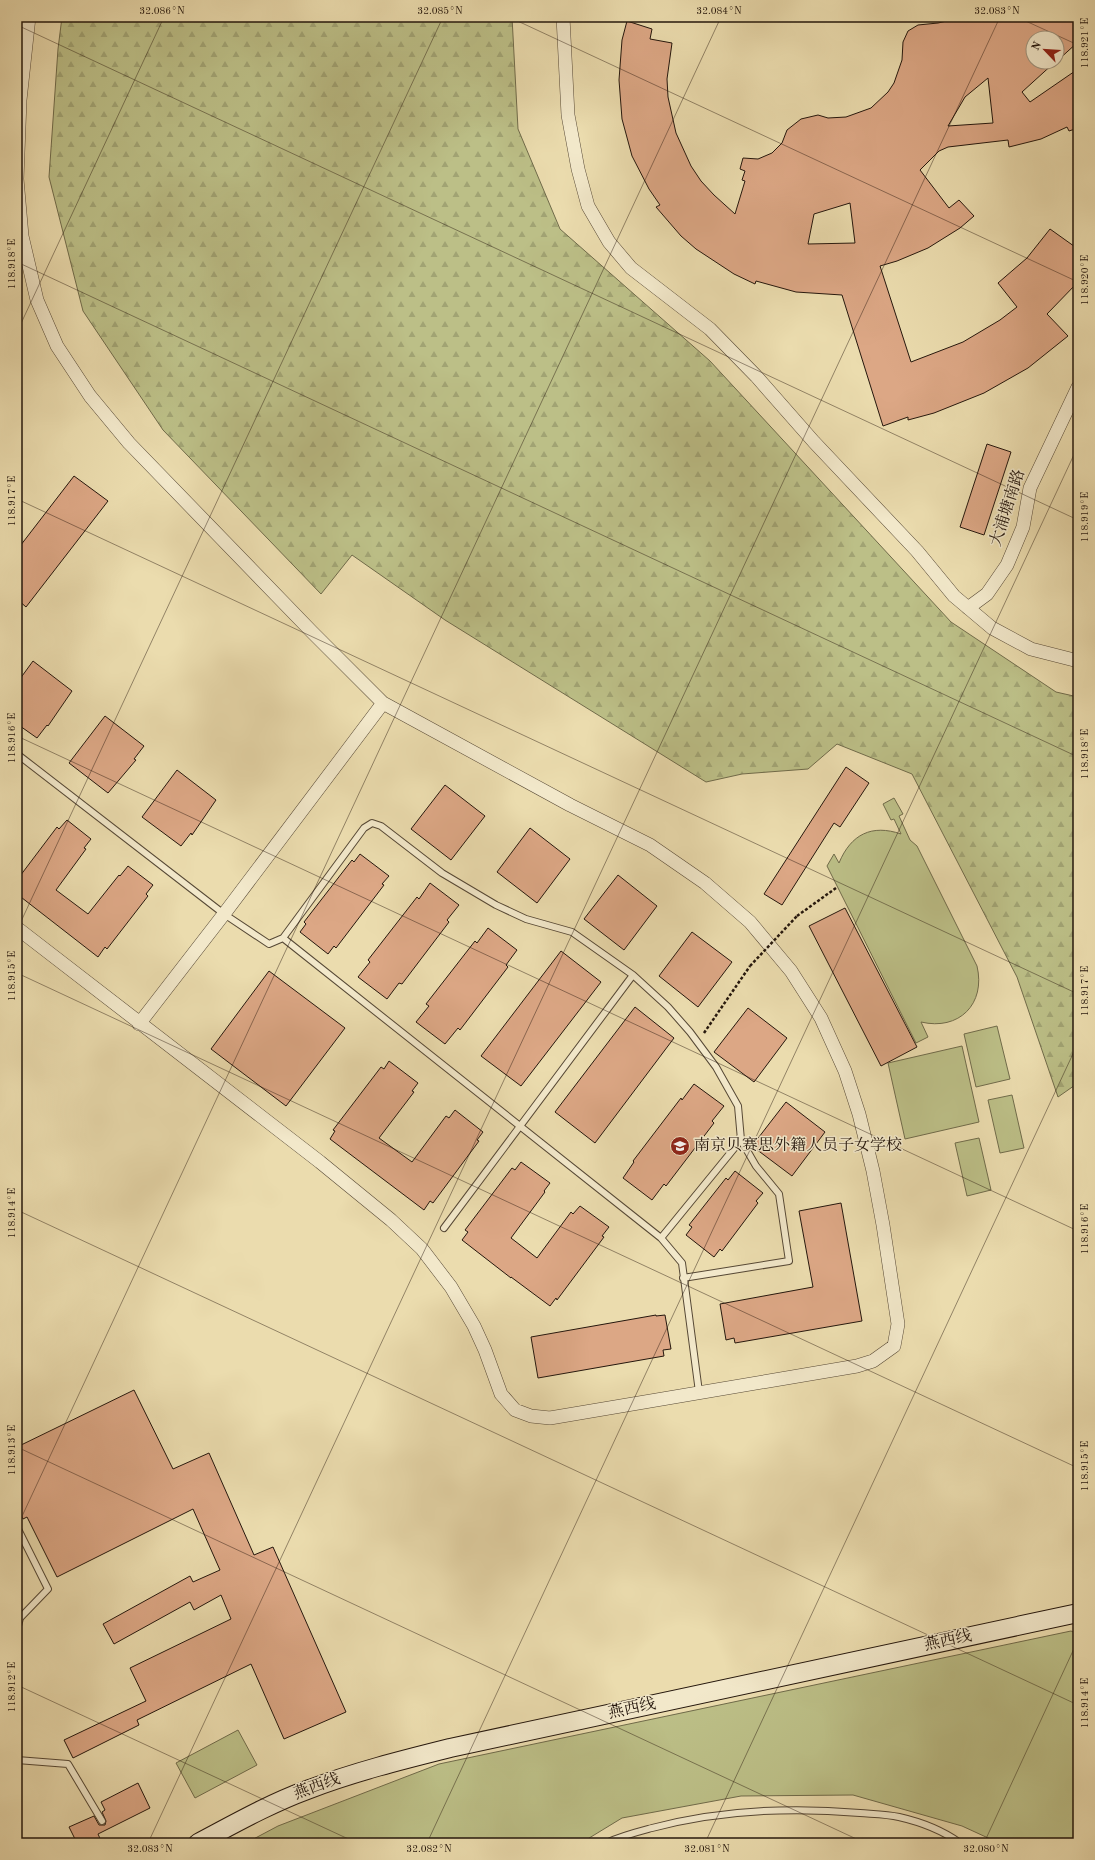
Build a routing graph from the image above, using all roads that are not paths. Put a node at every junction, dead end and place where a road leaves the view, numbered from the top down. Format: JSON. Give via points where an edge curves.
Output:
{"nodes":[{"id":1,"x":29,"y":17,"type":"edge"},
{"id":2,"x":563,"y":17,"type":"edge"},
{"id":3,"x":18,"y":100,"type":"edge"},
{"id":4,"x":17,"y":179,"type":"edge"},
{"id":5,"x":1078,"y":387,"type":"edge"},
{"id":6,"x":968,"y":608,"type":"junction"},
{"id":7,"x":1078,"y":661,"type":"edge"},
{"id":8,"x":383,"y":703,"type":"junction"},
{"id":9,"x":17,"y":754,"type":"edge"},
{"id":10,"x":224,"y":914,"type":"junction"},
{"id":11,"x":17,"y":928,"type":"edge"},
{"id":12,"x":283,"y":938,"type":"junction"},
{"id":13,"x":633,"y":975,"type":"junction"},
{"id":14,"x":139,"y":1024,"type":"junction"},
{"id":15,"x":521,"y":1126,"type":"junction"},
{"id":16,"x":741,"y":1140,"type":"junction"},
{"id":17,"x":444,"y":1228,"type":"dead end"},
{"id":18,"x":661,"y":1238,"type":"junction"},
{"id":19,"x":683,"y":1278,"type":"junction"},
{"id":20,"x":17,"y":1321,"type":"edge"},
{"id":21,"x":17,"y":1344,"type":"edge"},
{"id":22,"x":699,"y":1392,"type":"junction"},
{"id":23,"x":17,"y":1527,"type":"edge"},
{"id":24,"x":1078,"y":1613,"type":"edge"},
{"id":25,"x":17,"y":1630,"type":"edge"},
{"id":26,"x":17,"y":1760,"type":"edge"},
{"id":27,"x":102,"y":1821,"type":"dead end"},
{"id":28,"x":198,"y":1843,"type":"edge"},
{"id":29,"x":606,"y":1843,"type":"edge"},
{"id":30,"x":960,"y":1843,"type":"edge"}],
"edges":[{"from":1,"to":3,"type":"street"},
{"from":2,"to":6,"type":"street","via":[[568,115],[578,169],[588,206],[609,242],[631,268],[715,334],[912,545],[954,596]]},
{"from":3,"to":4,"type":"street"},
{"from":4,"to":8,"type":"street","via":[[22,236],[38,300],[57,346],[90,396],[129,443]]},
{"from":5,"to":6,"type":"street","name":"大浦塘南路","via":[[1030,488],[1023,527],[1007,565],[987,594]]},
{"from":6,"to":7,"type":"street","via":[[992,628],[1031,648]]},
{"from":8,"to":10,"type":"street"},
{"from":8,"to":22,"type":"street","via":[[570,805],[650,845],[705,883],[750,922],[791,971],[820,1018],[845,1071],[868,1150],[883,1224],[898,1324],[894,1346],[874,1361],[857,1366]]},
{"from":9,"to":10,"type":"lane"},
{"from":10,"to":12,"type":"lane","via":[[269,944]]},
{"from":10,"to":14,"type":"street"},
{"from":11,"to":14,"type":"street"},
{"from":12,"to":13,"type":"lane","via":[[364,828],[372,823],[381,826],[442,873],[496,905],[526,919],[572,932]]},
{"from":12,"to":15,"type":"lane"},
{"from":13,"to":15,"type":"lane"},
{"from":13,"to":16,"type":"lane","via":[[668,1007],[716,1067],[738,1106]]},
{"from":14,"to":22,"type":"street","via":[[320,1162],[422,1249],[451,1287],[474,1326],[501,1394],[515,1410],[531,1416],[550,1418]]},
{"from":15,"to":17,"type":"lane"},
{"from":15,"to":18,"type":"lane"},
{"from":16,"to":18,"type":"lane"},
{"from":16,"to":19,"type":"lane","via":[[756,1166],[779,1194],[789,1261]]},
{"from":18,"to":19,"type":"lane","via":[[682,1264]]},
{"from":19,"to":22,"type":"lane"},
{"from":20,"to":21,"type":"lane"},
{"from":23,"to":25,"type":"lane","via":[[48,1589],[20,1618]]},
{"from":24,"to":28,"type":"main road","name":"燕西线","via":[[396,1762],[307,1790],[273,1804]]},
{"from":26,"to":27,"type":"lane","via":[[68,1764]]},
{"from":29,"to":30,"type":"lane","via":[[619,1837],[704,1817],[784,1809],[897,1816],[929,1826]]}]}
